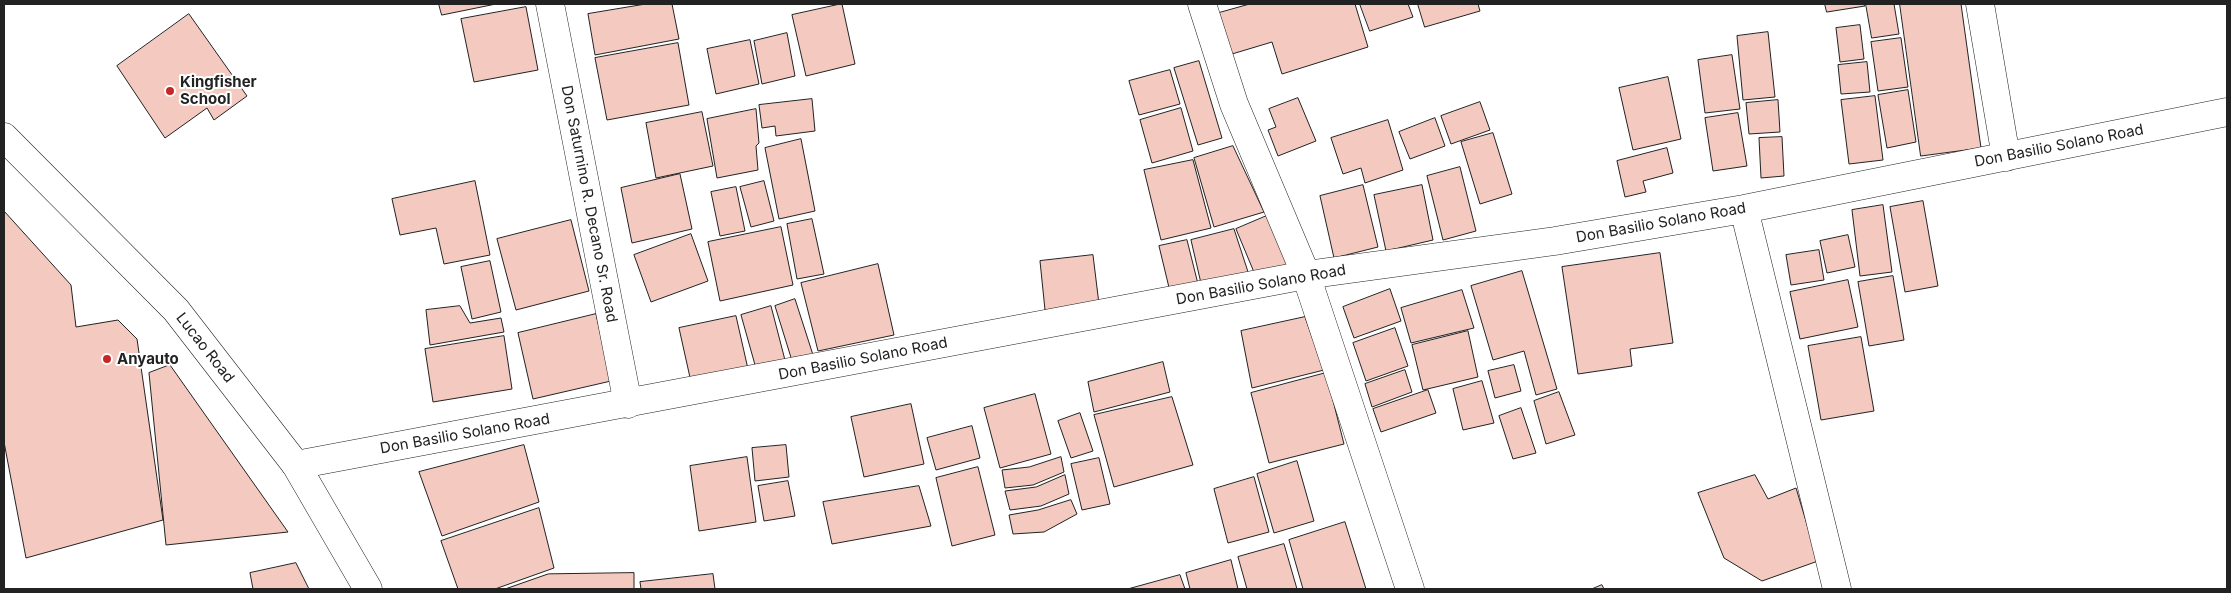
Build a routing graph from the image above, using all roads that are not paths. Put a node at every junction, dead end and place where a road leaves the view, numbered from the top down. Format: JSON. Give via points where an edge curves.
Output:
{"nodes":[{"id":1,"x":550,"y":4,"type":"edge"},
{"id":2,"x":1202,"y":4,"type":"edge"},
{"id":3,"x":1980,"y":4,"type":"edge"},
{"id":4,"x":2227,"y":112,"type":"edge"},
{"id":5,"x":4,"y":137,"type":"edge"},
{"id":6,"x":2006,"y":157,"type":"junction"},
{"id":7,"x":1744,"y":209,"type":"junction"},
{"id":8,"x":1306,"y":276,"type":"junction"},
{"id":9,"x":628,"y":404,"type":"junction"},
{"id":10,"x":296,"y":466,"type":"junction"},
{"id":11,"x":368,"y":589,"type":"edge"},
{"id":12,"x":1410,"y":589,"type":"edge"},
{"id":13,"x":1837,"y":589,"type":"edge"}],
"edges":[{"from":1,"to":9,"type":"main road","name":"Don Saturnino R. Decano Sr. Road"},
{"from":2,"to":8,"type":"main road","via":[[1234,104]]},
{"from":3,"to":6,"type":"main road"},
{"from":4,"to":6,"type":"main road","name":"Don Basilio Solano Road"},
{"from":5,"to":10,"type":"main road","name":"Lucao Road","via":[[176,310]]},
{"from":6,"to":7,"type":"main road","name":"Don Basilio Solano Road"},
{"from":7,"to":8,"type":"main road","name":"Don Basilio Solano Road","via":[[1555,241]]},
{"from":7,"to":13,"type":"main road"},
{"from":8,"to":9,"type":"main road","name":"Don Basilio Solano Road"},
{"from":8,"to":12,"type":"main road"},
{"from":9,"to":10,"type":"main road","name":"Don Basilio Solano Road"},
{"from":10,"to":11,"type":"main road","name":"Lucao Road"}]}
